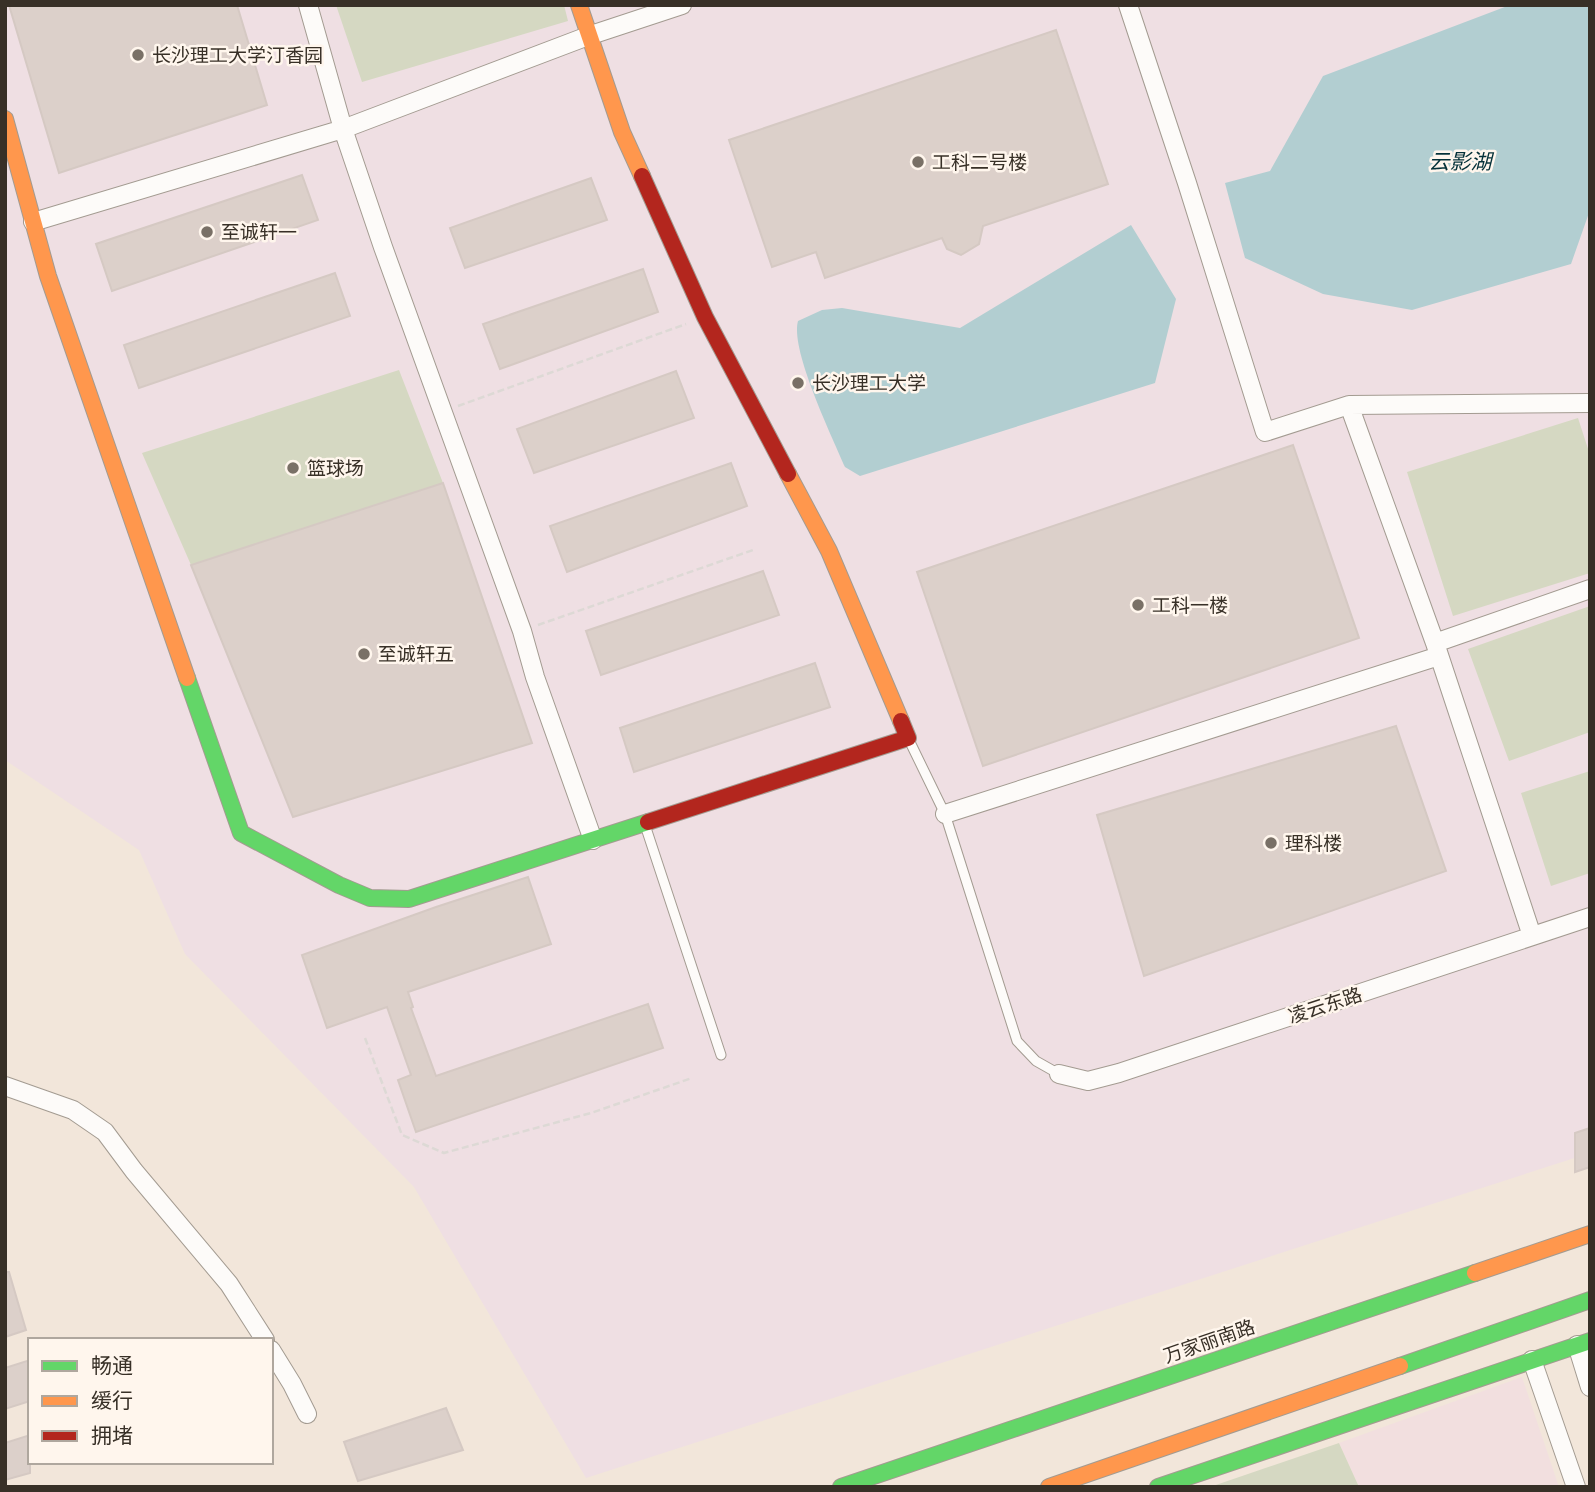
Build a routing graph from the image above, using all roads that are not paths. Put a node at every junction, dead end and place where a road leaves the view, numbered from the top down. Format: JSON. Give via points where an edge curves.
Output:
{"nodes":[{"id":1,"x":308,"y":5,"type":"edge"},
{"id":2,"x":579,"y":5,"type":"edge"},
{"id":3,"x":682,"y":5,"type":"edge"},
{"id":4,"x":1128,"y":5,"type":"edge"},
{"id":5,"x":588,"y":37,"type":"junction"},
{"id":6,"x":5,"y":119,"type":"edge"},
{"id":7,"x":343,"y":129,"type":"junction"},
{"id":8,"x":33,"y":222,"type":"junction"},
{"id":9,"x":1590,"y":403,"type":"edge"},
{"id":10,"x":1349,"y":405,"type":"junction"},
{"id":11,"x":1590,"y":589,"type":"edge"},
{"id":12,"x":1437,"y":650,"type":"junction"},
{"id":13,"x":908,"y":738,"type":"junction"},
{"id":14,"x":945,"y":814,"type":"junction"},
{"id":15,"x":645,"y":823,"type":"junction"},
{"id":16,"x":593,"y":839,"type":"junction"},
{"id":17,"x":1590,"y":917,"type":"edge"},
{"id":18,"x":1532,"y":936,"type":"junction"},
{"id":19,"x":721,"y":1055,"type":"dead end"},
{"id":20,"x":1059,"y":1074,"type":"joint"},
{"id":21,"x":5,"y":1086,"type":"edge"},
{"id":22,"x":1590,"y":1234,"type":"edge"},
{"id":23,"x":1590,"y":1300,"type":"edge"},
{"id":24,"x":264,"y":1338,"type":"edge"},
{"id":25,"x":1583,"y":1343,"type":"edge"},
{"id":26,"x":273,"y":1353,"type":"edge"},
{"id":27,"x":1532,"y":1360,"type":"junction"},
{"id":28,"x":1590,"y":1387,"type":"edge"},
{"id":29,"x":307,"y":1414,"type":"dead end"},
{"id":30,"x":1074,"y":1483,"type":"edge"},
{"id":31,"x":841,"y":1487,"type":"edge"},
{"id":32,"x":1049,"y":1487,"type":"edge"},
{"id":33,"x":1158,"y":1487,"type":"edge"},
{"id":34,"x":1576,"y":1487,"type":"edge"}],
"edges":[{"from":1,"to":7,"type":"street"},
{"from":2,"to":5,"type":"street"},
{"from":3,"to":5,"type":"street"},
{"from":4,"to":10,"type":"street","via":[[1265,432]]},
{"from":5,"to":7,"type":"street"},
{"from":5,"to":13,"type":"street","via":[[622,132],[705,317],[829,551]]},
{"from":6,"to":8,"type":"street"},
{"from":7,"to":8,"type":"street"},
{"from":7,"to":16,"type":"street"},
{"from":8,"to":16,"type":"street","via":[[241,833],[339,886],[370,898],[409,899]]},
{"from":9,"to":10,"type":"street"},
{"from":10,"to":12,"type":"street"},
{"from":11,"to":12,"type":"street"},
{"from":12,"to":14,"type":"street"},
{"from":12,"to":18,"type":"street"},
{"from":13,"to":14,"type":"lane"},
{"from":13,"to":15,"type":"street"},
{"from":14,"to":20,"type":"lane","via":[[1017,1041],[1036,1061]]},
{"from":15,"to":16,"type":"street"},
{"from":15,"to":19,"type":"lane"},
{"from":17,"to":18,"type":"street","name":"凌云东路"},
{"from":18,"to":20,"type":"street","name":"凌云东路","via":[[1119,1073],[1088,1081]]},
{"from":21,"to":24,"type":"street","via":[[73,1110],[105,1132],[229,1284]]},
{"from":22,"to":31,"type":"street","name":"万家丽南路"},
{"from":23,"to":30,"type":"street"},
{"from":25,"to":27,"type":"street"},
{"from":25,"to":28,"type":"street"},
{"from":26,"to":29,"type":"street"},
{"from":27,"to":33,"type":"street"},
{"from":27,"to":34,"type":"street"},
{"from":30,"to":32,"type":"street"}]}
